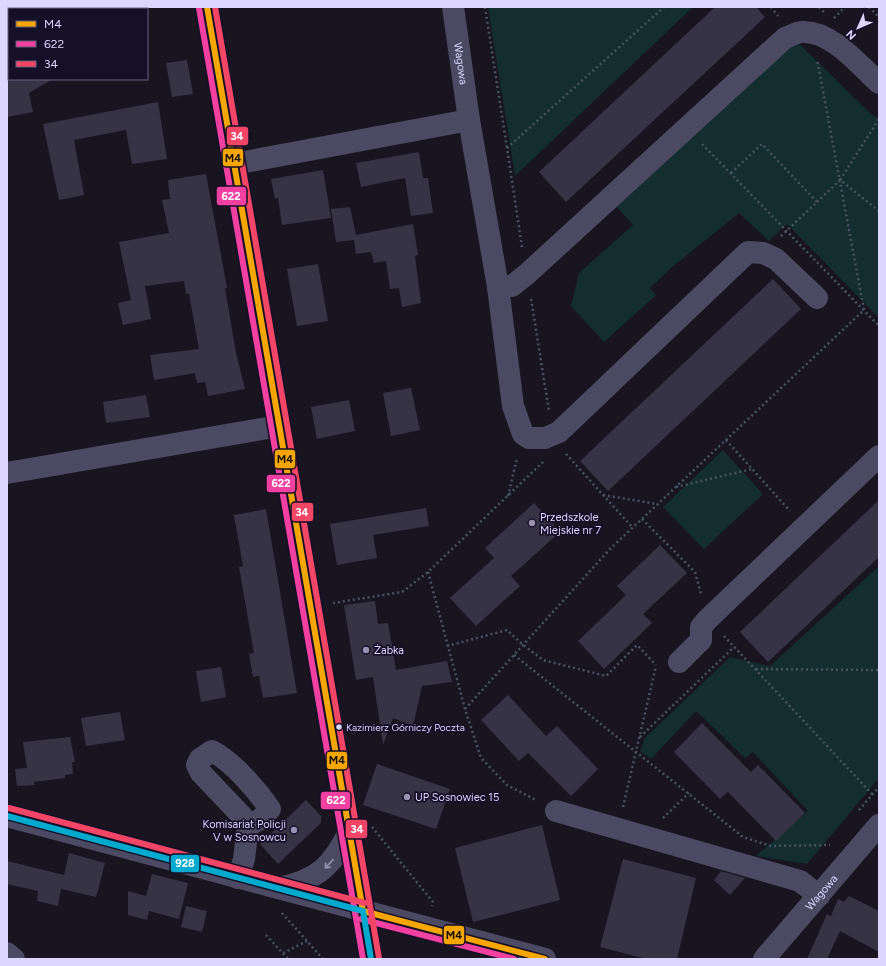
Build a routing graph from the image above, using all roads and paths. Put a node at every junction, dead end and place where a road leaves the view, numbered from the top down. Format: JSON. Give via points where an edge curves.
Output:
{"nodes":[{"id":1,"x":207,"y":7,"type":"edge"},
{"id":2,"x":453,"y":7,"type":"edge"},
{"id":3,"x":486,"y":7,"type":"edge"},
{"id":4,"x":664,"y":7,"type":"edge"},
{"id":5,"x":845,"y":7,"type":"edge"},
{"id":6,"x":869,"y":7,"type":"edge"},
{"id":7,"x":879,"y":17,"type":"edge"},
{"id":8,"x":827,"y":28,"type":"junction"},
{"id":9,"x":879,"y":83,"type":"edge"},
{"id":10,"x":879,"y":119,"type":"edge"},
{"id":11,"x":469,"y":120,"type":"junction"},
{"id":12,"x":686,"y":128,"type":"junction"},
{"id":13,"x":507,"y":148,"type":"junction"},
{"id":14,"x":234,"y":164,"type":"junction"},
{"id":15,"x":731,"y":173,"type":"junction"},
{"id":16,"x":840,"y":180,"type":"junction"},
{"id":17,"x":816,"y":202,"type":"junction"},
{"id":18,"x":879,"y":211,"type":"edge"},
{"id":19,"x":787,"y":231,"type":"junction"},
{"id":20,"x":527,"y":274,"type":"junction"},
{"id":21,"x":498,"y":287,"type":"junction"},
{"id":22,"x":817,"y":298,"type":"dead end"},
{"id":23,"x":864,"y":310,"type":"junction"},
{"id":24,"x":879,"y":326,"type":"edge"},
{"id":25,"x":279,"y":426,"type":"junction"},
{"id":26,"x":523,"y":434,"type":"junction"},
{"id":27,"x":726,"y":440,"type":"junction"},
{"id":28,"x":562,"y":442,"type":"junction"},
{"id":29,"x":879,"y":456,"type":"edge"},
{"id":30,"x":752,"y":469,"type":"junction"},
{"id":31,"x":7,"y":473,"type":"edge"},
{"id":32,"x":676,"y":487,"type":"junction"},
{"id":33,"x":603,"y":495,"type":"junction"},
{"id":34,"x":658,"y":504,"type":"junction"},
{"id":35,"x":642,"y":519,"type":"junction"},
{"id":36,"x":804,"y":526,"type":"junction"},
{"id":37,"x":633,"y":528,"type":"junction"},
{"id":38,"x":428,"y":572,"type":"junction"},
{"id":39,"x":329,"y":604,"type":"dead end"},
{"id":40,"x":708,"y":619,"type":"junction"},
{"id":41,"x":523,"y":645,"type":"junction"},
{"id":42,"x":448,"y":646,"type":"junction"},
{"id":43,"x":734,"y":647,"type":"junction"},
{"id":44,"x":514,"y":655,"type":"junction"},
{"id":45,"x":679,"y":662,"type":"joint"},
{"id":46,"x":656,"y":665,"type":"junction"},
{"id":47,"x":755,"y":669,"type":"junction"},
{"id":48,"x":879,"y":670,"type":"edge"},
{"id":49,"x":465,"y":709,"type":"junction"},
{"id":50,"x":640,"y":737,"type":"junction"},
{"id":51,"x":637,"y":752,"type":"junction"},
{"id":52,"x":689,"y":793,"type":"junction"},
{"id":53,"x":872,"y":795,"type":"dead end"},
{"id":54,"x":556,"y":811,"type":"joint"},
{"id":55,"x":7,"y":816,"type":"edge"},
{"id":56,"x":370,"y":824,"type":"dead end"},
{"id":57,"x":248,"y":825,"type":"dead end"},
{"id":58,"x":879,"y":825,"type":"edge"},
{"id":59,"x":618,"y":828,"type":"junction"},
{"id":60,"x":349,"y":831,"type":"junction"},
{"id":61,"x":645,"y":837,"type":"junction"},
{"id":62,"x":830,"y":845,"type":"dead end"},
{"id":63,"x":238,"y":878,"type":"junction"},
{"id":64,"x":279,"y":888,"type":"junction"},
{"id":65,"x":819,"y":896,"type":"junction"},
{"id":66,"x":434,"y":902,"type":"dead end"},
{"id":67,"x":363,"y":911,"type":"junction"},
{"id":68,"x":281,"y":912,"type":"dead end"},
{"id":69,"x":266,"y":935,"type":"dead end"},
{"id":70,"x":306,"y":941,"type":"junction"},
{"id":71,"x":7,"y":953,"type":"edge"},
{"id":72,"x":283,"y":953,"type":"junction"},
{"id":73,"x":14,"y":959,"type":"edge"},
{"id":74,"x":288,"y":959,"type":"edge"},
{"id":75,"x":323,"y":959,"type":"edge"},
{"id":76,"x":371,"y":959,"type":"edge"},
{"id":77,"x":545,"y":959,"type":"edge"},
{"id":78,"x":764,"y":959,"type":"edge"}],
"edges":[{"from":1,"to":14,"type":"street"},
{"from":2,"to":11,"type":"street","name":"Wagowa"},
{"from":3,"to":13,"type":"path"},
{"from":4,"to":13,"type":"path"},
{"from":5,"to":8,"type":"path"},
{"from":6,"to":7,"type":"path"},
{"from":8,"to":9,"type":"street"},
{"from":8,"to":12,"type":"street","via":[[815,33],[801,32],[785,38]]},
{"from":8,"to":16,"type":"path","via":[[816,54]]},
{"from":10,"to":16,"type":"path"},
{"from":11,"to":14,"type":"street"},
{"from":11,"to":21,"type":"street","name":"Wagowa"},
{"from":12,"to":15,"type":"path"},
{"from":12,"to":20,"type":"street"},
{"from":13,"to":20,"type":"path"},
{"from":14,"to":25,"type":"street"},
{"from":15,"to":17,"type":"path","via":[[762,144]]},
{"from":15,"to":19,"type":"path"},
{"from":16,"to":17,"type":"path"},
{"from":16,"to":18,"type":"path"},
{"from":16,"to":23,"type":"path"},
{"from":17,"to":19,"type":"path"},
{"from":19,"to":23,"type":"path"},
{"from":20,"to":21,"type":"street","via":[[512,286]]},
{"from":20,"to":28,"type":"path","via":[[550,420]]},
{"from":21,"to":26,"type":"street","name":"Wagowa","via":[[513,406]]},
{"from":22,"to":28,"type":"street","via":[[776,259],[763,253],[748,252]]},
{"from":23,"to":24,"type":"path"},
{"from":23,"to":27,"type":"path"},
{"from":25,"to":31,"type":"street"},
{"from":25,"to":60,"type":"street"},
{"from":26,"to":28,"type":"street","via":[[529,438]]},
{"from":26,"to":38,"type":"path","via":[[507,496]]},
{"from":27,"to":30,"type":"path"},
{"from":27,"to":32,"type":"path"},
{"from":28,"to":33,"type":"path"},
{"from":29,"to":36,"type":"street"},
{"from":30,"to":32,"type":"path"},
{"from":30,"to":36,"type":"path"},
{"from":32,"to":34,"type":"path"},
{"from":33,"to":34,"type":"path"},
{"from":33,"to":37,"type":"path"},
{"from":34,"to":35,"type":"path"},
{"from":35,"to":37,"type":"path"},
{"from":35,"to":40,"type":"path","via":[[695,572]]},
{"from":36,"to":40,"type":"street"},
{"from":37,"to":41,"type":"path","via":[[610,549]]},
{"from":38,"to":39,"type":"path","via":[[402,592]]},
{"from":38,"to":42,"type":"path"},
{"from":40,"to":43,"type":"path"},
{"from":40,"to":45,"type":"street","via":[[701,627],[700,640]]},
{"from":41,"to":42,"type":"path","via":[[507,630]]},
{"from":41,"to":44,"type":"path"},
{"from":41,"to":46,"type":"path","via":[[543,660],[606,676],[637,645]]},
{"from":42,"to":49,"type":"path"},
{"from":43,"to":47,"type":"path"},
{"from":43,"to":50,"type":"path"},
{"from":44,"to":49,"type":"path"},
{"from":44,"to":51,"type":"path"},
{"from":45,"to":46,"type":"path"},
{"from":46,"to":50,"type":"path"},
{"from":47,"to":48,"type":"path"},
{"from":47,"to":53,"type":"path"},
{"from":49,"to":54,"type":"path","via":[[481,758],[507,785]]},
{"from":50,"to":51,"type":"path"},
{"from":51,"to":52,"type":"path"},
{"from":51,"to":59,"type":"path"},
{"from":52,"to":61,"type":"path"},
{"from":52,"to":62,"type":"path","via":[[743,837],[771,846]]},
{"from":54,"to":59,"type":"street"},
{"from":55,"to":63,"type":"street"},
{"from":56,"to":66,"type":"path"},
{"from":57,"to":63,"type":"street","via":[[244,859]]},
{"from":58,"to":65,"type":"street","name":"Wagowa"},
{"from":59,"to":61,"type":"street"},
{"from":60,"to":64,"type":"street","one_way":true,"via":[[340,850],[328,866],[317,875],[299,884]]},
{"from":60,"to":67,"type":"street"},
{"from":61,"to":65,"type":"street","via":[[800,881]]},
{"from":63,"to":64,"type":"street"},
{"from":64,"to":67,"type":"street"},
{"from":65,"to":78,"type":"street","name":"Wagowa"},
{"from":67,"to":76,"type":"street"},
{"from":67,"to":77,"type":"street"},
{"from":68,"to":70,"type":"path"},
{"from":69,"to":72,"type":"path"},
{"from":70,"to":72,"type":"path"},
{"from":70,"to":75,"type":"path"},
{"from":71,"to":73,"type":"street"},
{"from":72,"to":74,"type":"path"}]}
